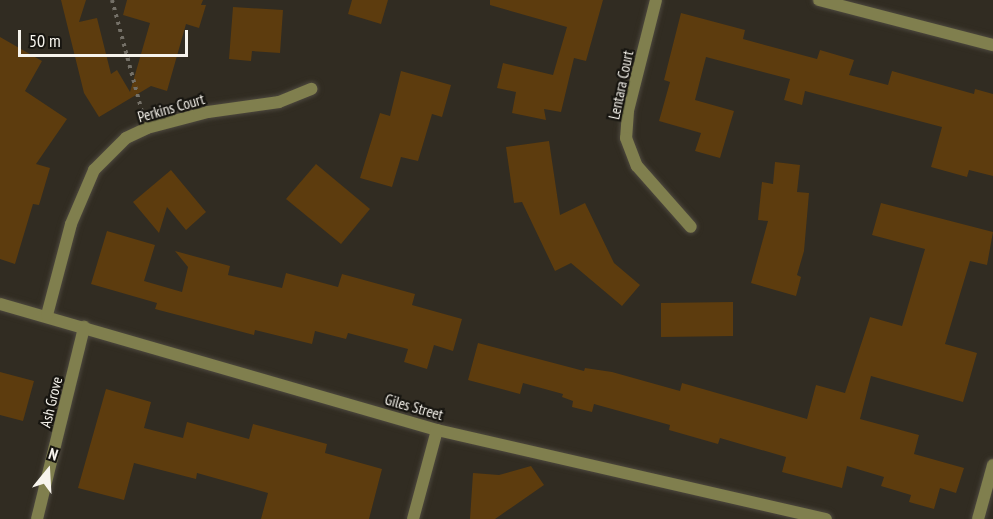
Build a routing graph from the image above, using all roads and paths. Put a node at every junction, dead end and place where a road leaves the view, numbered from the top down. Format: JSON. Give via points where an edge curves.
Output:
{"nodes":[{"id":1,"x":112,"y":0,"type":"edge"},
{"id":2,"x":656,"y":0,"type":"edge"},
{"id":3,"x":819,"y":0,"type":"edge"},
{"id":4,"x":858,"y":5,"type":"edge"},
{"id":5,"x":993,"y":45,"type":"edge"},
{"id":6,"x":312,"y":89,"type":"dead end"},
{"id":7,"x":147,"y":128,"type":"junction"},
{"id":8,"x":691,"y":227,"type":"dead end"},
{"id":9,"x":0,"y":304,"type":"edge"},
{"id":10,"x":47,"y":315,"type":"junction"},
{"id":11,"x":84,"y":327,"type":"junction"},
{"id":12,"x":437,"y":430,"type":"junction"},
{"id":13,"x":993,"y":465,"type":"edge"},
{"id":14,"x":787,"y":514,"type":"edge"},
{"id":15,"x":37,"y":519,"type":"edge"},
{"id":16,"x":413,"y":519,"type":"edge"},
{"id":17,"x":826,"y":519,"type":"edge"},
{"id":18,"x":978,"y":519,"type":"edge"}],
"edges":[{"from":1,"to":7,"type":"path"},
{"from":2,"to":8,"type":"street","name":"Lentara Court","via":[[628,111],[626,138],[637,166]]},
{"from":3,"to":4,"type":"street"},
{"from":4,"to":5,"type":"street"},
{"from":6,"to":7,"type":"street","name":"Perkins Court","via":[[279,102],[208,112]]},
{"from":7,"to":10,"type":"street","name":"Perkins Court","via":[[126,138],[94,170],[71,224]]},
{"from":9,"to":10,"type":"street","name":"Giles Street"},
{"from":10,"to":11,"type":"street","name":"Giles Street"},
{"from":11,"to":12,"type":"street","name":"Giles Street"},
{"from":11,"to":15,"type":"street","name":"Ash Grove"},
{"from":12,"to":14,"type":"street","name":"Giles Street"},
{"from":12,"to":16,"type":"street"},
{"from":13,"to":18,"type":"street"},
{"from":14,"to":17,"type":"street","name":"Giles Street"}]}
